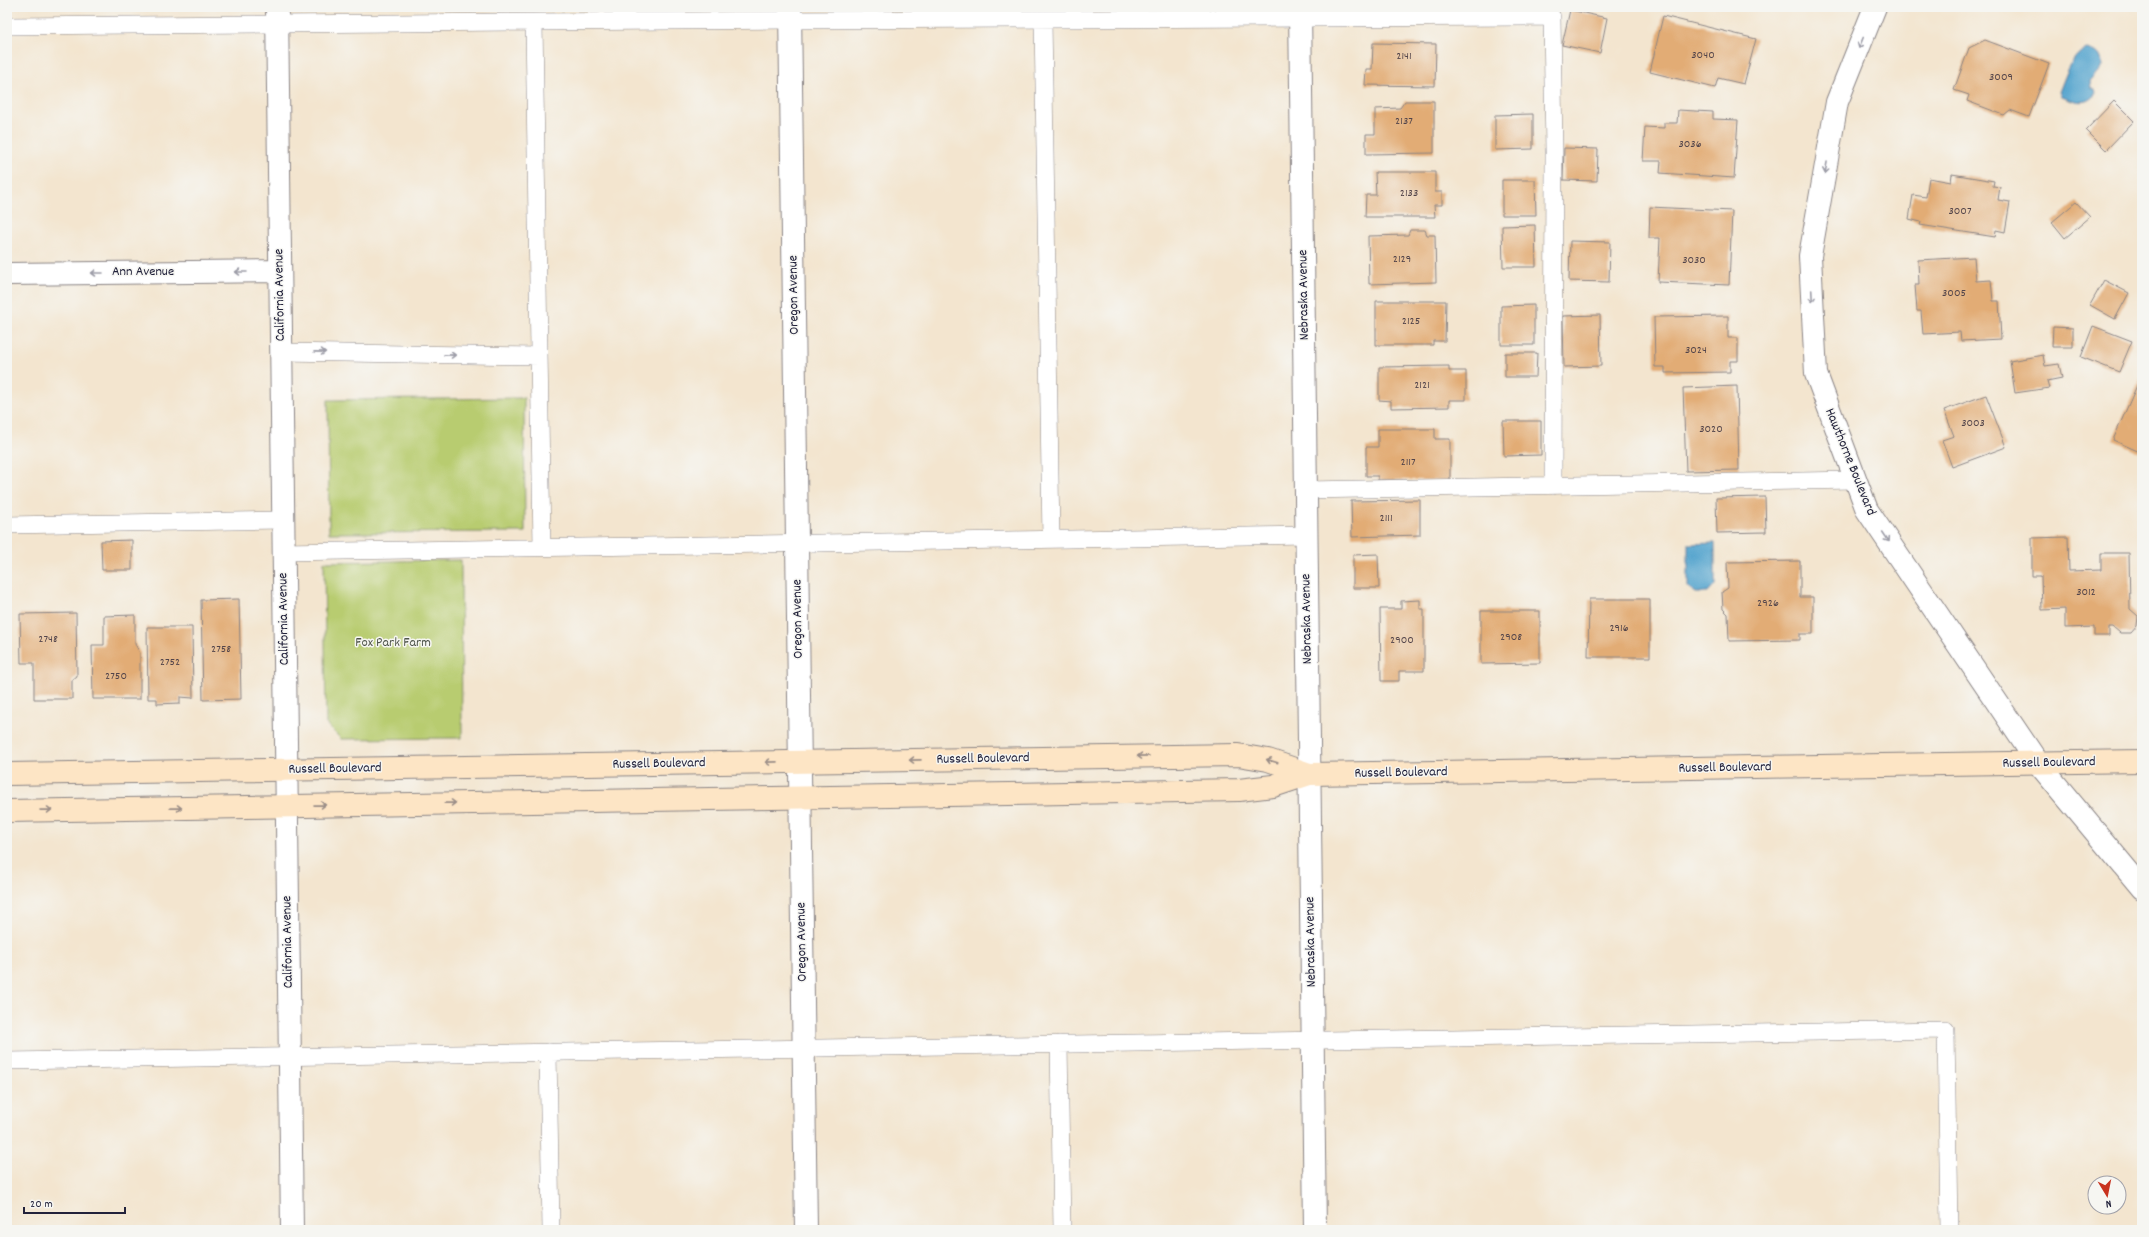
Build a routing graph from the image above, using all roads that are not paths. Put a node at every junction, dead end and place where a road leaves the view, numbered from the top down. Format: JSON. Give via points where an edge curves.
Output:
{"nodes":[{"id":1,"x":1875,"y":7,"type":"edge"},
{"id":2,"x":1300,"y":13,"type":"edge"},
{"id":3,"x":790,"y":14,"type":"edge"},
{"id":4,"x":277,"y":16,"type":"edge"},
{"id":5,"x":1043,"y":20,"type":"junction"},
{"id":6,"x":534,"y":23,"type":"junction"},
{"id":7,"x":7,"y":26,"type":"edge"},
{"id":8,"x":280,"y":271,"type":"junction"},
{"id":9,"x":7,"y":274,"type":"edge"},
{"id":10,"x":281,"y":352,"type":"junction"},
{"id":11,"x":539,"y":356,"type":"junction"},
{"id":12,"x":1855,"y":480,"type":"junction"},
{"id":13,"x":1553,"y":486,"type":"junction"},
{"id":14,"x":1306,"y":490,"type":"junction"},
{"id":15,"x":283,"y":520,"type":"junction"},
{"id":16,"x":7,"y":525,"type":"edge"},
{"id":17,"x":1306,"y":535,"type":"junction"},
{"id":18,"x":1051,"y":539,"type":"junction"},
{"id":19,"x":797,"y":542,"type":"junction"},
{"id":20,"x":542,"y":548,"type":"junction"},
{"id":21,"x":283,"y":552,"type":"junction"},
{"id":22,"x":2142,"y":761,"type":"edge"},
{"id":23,"x":800,"y":762,"type":"junction"},
{"id":24,"x":2038,"y":763,"type":"junction"},
{"id":25,"x":286,"y":770,"type":"junction"},
{"id":26,"x":7,"y":774,"type":"edge"},
{"id":27,"x":1309,"y":774,"type":"junction"},
{"id":28,"x":800,"y":797,"type":"junction"},
{"id":29,"x":286,"y":806,"type":"junction"},
{"id":30,"x":7,"y":811,"type":"edge"},
{"id":31,"x":2142,"y":888,"type":"edge"},
{"id":32,"x":1313,"y":1040,"type":"junction"},
{"id":33,"x":1059,"y":1044,"type":"junction"},
{"id":34,"x":804,"y":1048,"type":"junction"},
{"id":35,"x":548,"y":1052,"type":"junction"},
{"id":36,"x":290,"y":1057,"type":"junction"},
{"id":37,"x":7,"y":1061,"type":"edge"},
{"id":38,"x":292,"y":1230,"type":"edge"},
{"id":39,"x":551,"y":1230,"type":"edge"},
{"id":40,"x":806,"y":1230,"type":"edge"},
{"id":41,"x":1062,"y":1230,"type":"edge"},
{"id":42,"x":1315,"y":1230,"type":"edge"},
{"id":43,"x":1949,"y":1230,"type":"edge"}],
"edges":[{"from":1,"to":12,"type":"street","name":"Hawthorne Boulevard","one_way":true,"via":[[1837,102],[1810,256],[1816,374]]},
{"from":2,"to":5,"type":"lane"},
{"from":2,"to":13,"type":"lane","via":[[1552,17]]},
{"from":2,"to":14,"type":"street","name":"Nebraska Avenue"},
{"from":3,"to":5,"type":"lane"},
{"from":3,"to":6,"type":"lane"},
{"from":3,"to":19,"type":"street","name":"Oregon Avenue"},
{"from":4,"to":6,"type":"lane"},
{"from":4,"to":7,"type":"lane"},
{"from":4,"to":8,"type":"street","name":"California Avenue"},
{"from":5,"to":18,"type":"lane"},
{"from":6,"to":11,"type":"lane"},
{"from":8,"to":9,"type":"street","name":"Ann Avenue","one_way":true},
{"from":8,"to":10,"type":"street","name":"California Avenue"},
{"from":10,"to":11,"type":"lane","one_way":true},
{"from":10,"to":15,"type":"street","name":"California Avenue"},
{"from":11,"to":20,"type":"lane"},
{"from":12,"to":13,"type":"lane"},
{"from":12,"to":24,"type":"street","name":"Hawthorne Boulevard","one_way":true,"via":[[1867,510]]},
{"from":13,"to":14,"type":"lane"},
{"from":14,"to":17,"type":"street","name":"Nebraska Avenue"},
{"from":15,"to":16,"type":"lane"},
{"from":15,"to":21,"type":"street","name":"California Avenue"},
{"from":17,"to":18,"type":"lane"},
{"from":17,"to":27,"type":"street","name":"Nebraska Avenue"},
{"from":18,"to":19,"type":"lane"},
{"from":19,"to":20,"type":"lane"},
{"from":19,"to":23,"type":"street","name":"Oregon Avenue"},
{"from":20,"to":21,"type":"lane"},
{"from":21,"to":25,"type":"street","name":"California Avenue"},
{"from":22,"to":24,"type":"main road","name":"Russell Boulevard"},
{"from":23,"to":25,"type":"main road","name":"Russell Boulevard","one_way":true},
{"from":27,"to":23,"type":"main road","name":"Russell Boulevard","one_way":true,"via":[[1268,760],[1238,755]]},
{"from":23,"to":28,"type":"street","name":"Oregon Avenue"},
{"from":24,"to":27,"type":"main road","name":"Russell Boulevard"},
{"from":24,"to":31,"type":"street","name":"Hawthorne Boulevard"},
{"from":25,"to":26,"type":"main road","name":"Russell Boulevard"},
{"from":25,"to":29,"type":"street","name":"California Avenue"},
{"from":27,"to":28,"type":"main road","name":"Russell Boulevard","via":[[1273,786],[1240,790]]},
{"from":27,"to":32,"type":"street","name":"Nebraska Avenue"},
{"from":29,"to":28,"type":"main road","name":"Russell Boulevard","one_way":true},
{"from":28,"to":34,"type":"street","name":"Oregon Avenue"},
{"from":30,"to":29,"type":"main road","name":"Russell Boulevard","one_way":true},
{"from":29,"to":36,"type":"street","name":"California Avenue"},
{"from":32,"to":33,"type":"lane"},
{"from":32,"to":42,"type":"street","name":"Nebraska Avenue"},
{"from":32,"to":43,"type":"lane","via":[[1946,1030]]},
{"from":33,"to":34,"type":"lane"},
{"from":33,"to":41,"type":"lane"},
{"from":34,"to":35,"type":"lane"},
{"from":34,"to":40,"type":"street","name":"Oregon Avenue"},
{"from":35,"to":36,"type":"lane"},
{"from":35,"to":39,"type":"lane"},
{"from":36,"to":37,"type":"lane"},
{"from":36,"to":38,"type":"street","name":"California Avenue"}]}
